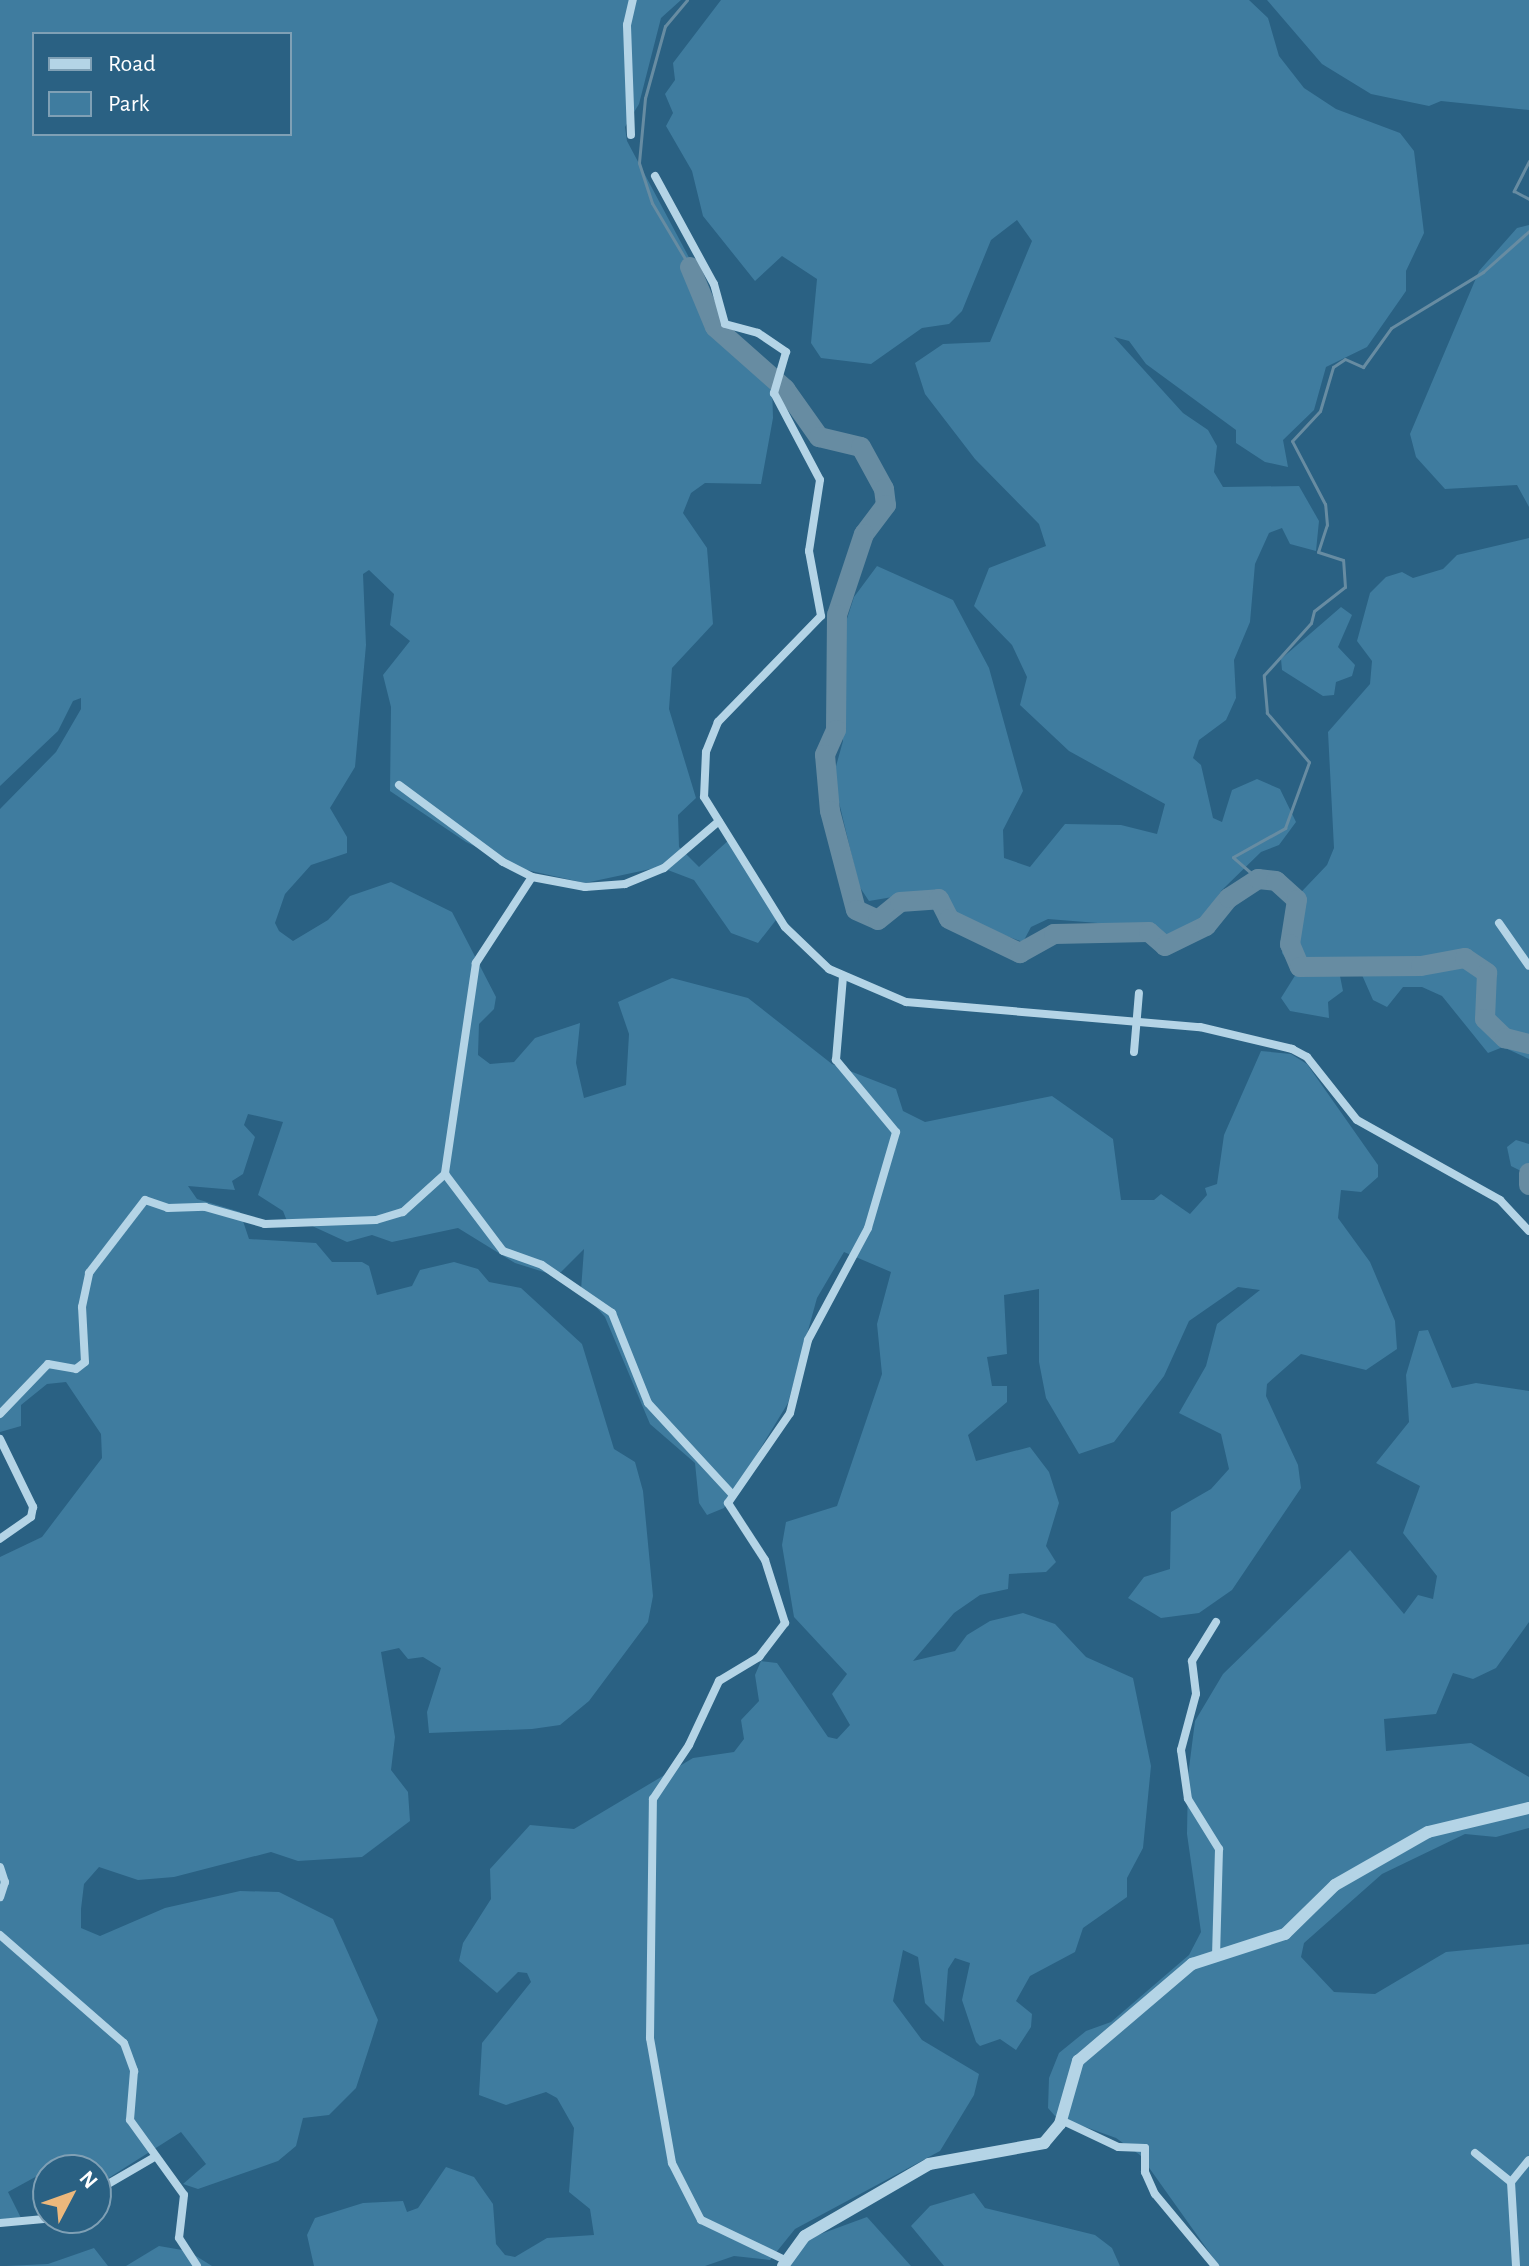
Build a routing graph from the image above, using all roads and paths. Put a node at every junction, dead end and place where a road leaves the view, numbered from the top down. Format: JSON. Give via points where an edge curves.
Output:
{"nodes":[{"id":1,"x":633,"y":0,"type":"edge"},
{"id":2,"x":631,"y":135,"type":"dead end"},
{"id":3,"x":655,"y":176,"type":"dead end"},
{"id":4,"x":399,"y":785,"type":"dead end"},
{"id":5,"x":719,"y":821,"type":"junction"},
{"id":6,"x":532,"y":877,"type":"junction"},
{"id":7,"x":1499,"y":923,"type":"dead end"},
{"id":8,"x":1529,"y":966,"type":"edge"},
{"id":9,"x":843,"y":977,"type":"junction"},
{"id":10,"x":1139,"y":993,"type":"dead end"},
{"id":11,"x":1140,"y":1023,"type":"junction"},
{"id":12,"x":1134,"y":1052,"type":"dead end"},
{"id":13,"x":445,"y":1174,"type":"junction"},
{"id":14,"x":1529,"y":1231,"type":"edge"},
{"id":15,"x":0,"y":1414,"type":"edge"},
{"id":16,"x":0,"y":1439,"type":"edge"},
{"id":17,"x":733,"y":1495,"type":"junction"},
{"id":18,"x":0,"y":1539,"type":"edge"},
{"id":19,"x":1216,"y":1622,"type":"dead end"},
{"id":20,"x":1529,"y":1808,"type":"edge"},
{"id":21,"x":0,"y":1867,"type":"edge"},
{"id":22,"x":0,"y":1897,"type":"edge"},
{"id":23,"x":0,"y":1935,"type":"edge"},
{"id":24,"x":1216,"y":1954,"type":"junction"},
{"id":25,"x":1061,"y":2120,"type":"junction"},
{"id":26,"x":1475,"y":2153,"type":"dead end"},
{"id":27,"x":153,"y":2158,"type":"junction"},
{"id":28,"x":1529,"y":2160,"type":"edge"},
{"id":29,"x":112,"y":2182,"type":"edge"},
{"id":30,"x":1511,"y":2182,"type":"junction"},
{"id":31,"x":32,"y":2220,"type":"edge"},
{"id":32,"x":0,"y":2223,"type":"edge"},
{"id":33,"x":784,"y":2263,"type":"edge"},
{"id":34,"x":197,"y":2266,"type":"edge"},
{"id":35,"x":1215,"y":2266,"type":"edge"},
{"id":36,"x":1516,"y":2266,"type":"edge"}],
"edges":[{"from":1,"to":2,"type":"street","via":[[627,25]]},
{"from":3,"to":5,"type":"street","via":[[714,284],[725,324],[758,333],[786,352],[784,375],[774,393],[820,480],[809,551],[821,616],[711,731],[704,797]]},
{"from":4,"to":6,"type":"street"},
{"from":5,"to":6,"type":"street","via":[[664,868],[625,884],[585,887]]},
{"from":5,"to":9,"type":"street","via":[[785,927]]},
{"from":6,"to":13,"type":"street","via":[[476,963]]},
{"from":7,"to":8,"type":"street"},
{"from":9,"to":11,"type":"street","via":[[918,1005]]},
{"from":9,"to":17,"type":"street","via":[[836,1060],[896,1132],[868,1228],[808,1340],[790,1413]]},
{"from":10,"to":11,"type":"street"},
{"from":11,"to":12,"type":"street"},
{"from":11,"to":14,"type":"street","via":[[1200,1027],[1300,1052],[1357,1120],[1500,1200]]},
{"from":13,"to":15,"type":"street","via":[[403,1212],[376,1220],[265,1224],[205,1207],[168,1208],[145,1200],[89,1273],[82,1307],[85,1362],[76,1369],[48,1364]]},
{"from":13,"to":17,"type":"street","via":[[503,1251],[542,1265],[612,1313],[648,1403]]},
{"from":16,"to":18,"type":"street","via":[[33,1507],[31,1517]]},
{"from":17,"to":33,"type":"street","via":[[728,1509],[765,1560],[785,1623],[759,1657],[719,1681],[689,1745],[653,1799],[650,2038],[672,2163],[693,2209],[707,2225]]},
{"from":19,"to":24,"type":"street","via":[[1194,1653],[1195,1702],[1181,1736],[1188,1799],[1219,1849]]},
{"from":20,"to":24,"type":"street","via":[[1428,1832],[1335,1885],[1285,1934]]},
{"from":21,"to":22,"type":"street","via":[[5,1882]]},
{"from":23,"to":27,"type":"street","via":[[124,2043],[134,2071],[130,2120]]},
{"from":24,"to":25,"type":"street","via":[[1176,1975],[1078,2061]]},
{"from":25,"to":33,"type":"street","via":[[1038,2146],[929,2164],[805,2236]]},
{"from":25,"to":35,"type":"street","via":[[1118,2147],[1145,2148],[1145,2172],[1155,2194]]},
{"from":26,"to":30,"type":"street"},
{"from":27,"to":29,"type":"street"},
{"from":27,"to":34,"type":"street","via":[[184,2195],[179,2238]]},
{"from":28,"to":30,"type":"street"},
{"from":30,"to":36,"type":"street"},
{"from":31,"to":32,"type":"street"}]}
